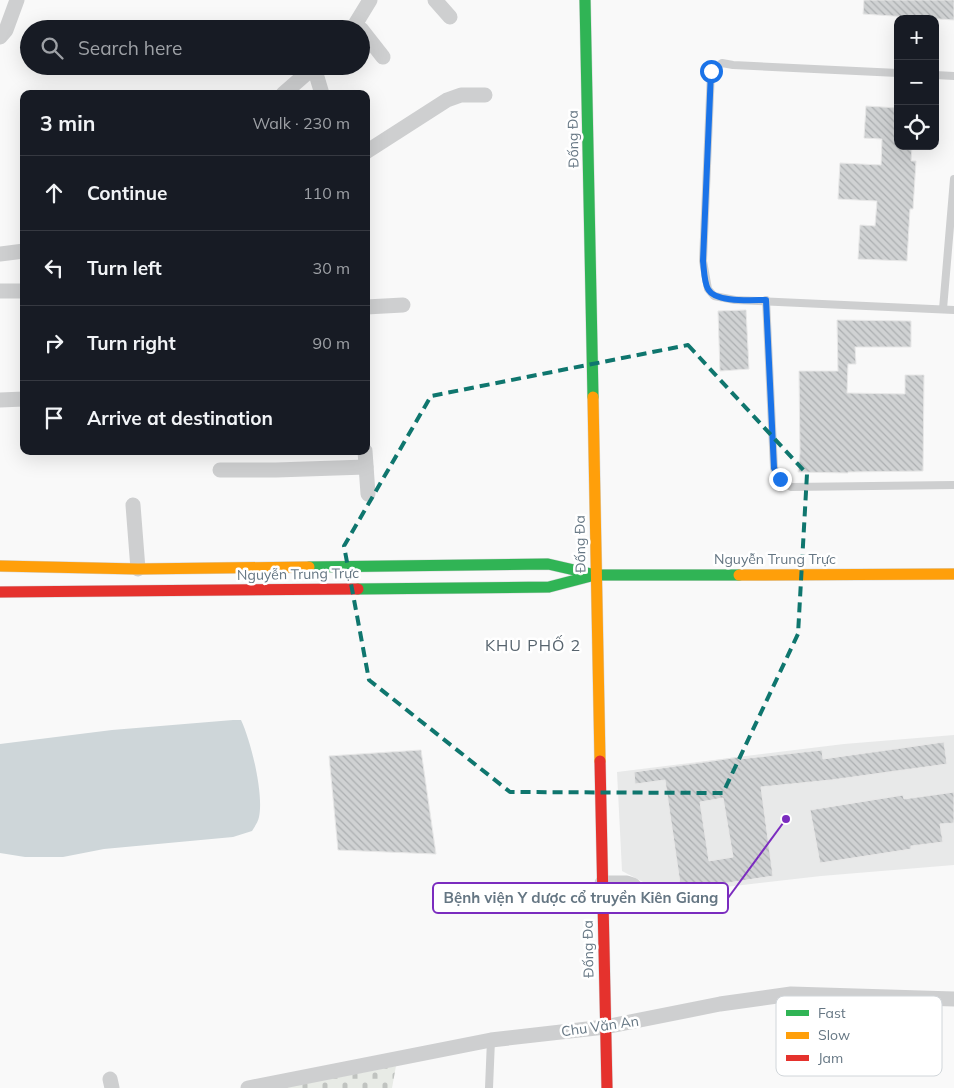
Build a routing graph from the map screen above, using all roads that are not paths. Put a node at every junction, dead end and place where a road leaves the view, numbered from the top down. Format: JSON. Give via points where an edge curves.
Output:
{"nodes":[{"id":1,"x":17,"y":0,"type":"edge"},
{"id":2,"x":370,"y":0,"type":"edge"},
{"id":3,"x":435,"y":0,"type":"edge"},
{"id":4,"x":585,"y":0,"type":"edge"},
{"id":5,"x":450,"y":17,"type":"dead end"},
{"id":6,"x":360,"y":20,"type":"edge"},
{"id":7,"x":0,"y":37,"type":"edge"},
{"id":8,"x":370,"y":41,"type":"edge"},
{"id":9,"x":384,"y":57,"type":"dead end"},
{"id":10,"x":894,"y":73,"type":"edge"},
{"id":11,"x":305,"y":75,"type":"edge"},
{"id":12,"x":316,"y":75,"type":"edge"},
{"id":13,"x":939,"y":75,"type":"edge"},
{"id":14,"x":954,"y":76,"type":"edge"},
{"id":15,"x":288,"y":90,"type":"edge"},
{"id":16,"x":321,"y":90,"type":"edge"},
{"id":17,"x":486,"y":95,"type":"dead end"},
{"id":18,"x":370,"y":149,"type":"edge"},
{"id":19,"x":954,"y":179,"type":"edge"},
{"id":20,"x":20,"y":252,"type":"edge"},
{"id":21,"x":0,"y":254,"type":"edge"},
{"id":22,"x":0,"y":291,"type":"edge"},
{"id":23,"x":20,"y":291,"type":"edge"},
{"id":24,"x":766,"y":300,"type":"junction"},
{"id":25,"x":403,"y":305,"type":"dead end"},
{"id":26,"x":370,"y":307,"type":"edge"},
{"id":27,"x":943,"y":309,"type":"junction"},
{"id":28,"x":954,"y":310,"type":"edge"},
{"id":29,"x":20,"y":399,"type":"edge"},
{"id":30,"x":0,"y":400,"type":"edge"},
{"id":31,"x":365,"y":455,"type":"edge"},
{"id":32,"x":366,"y":467,"type":"junction"},
{"id":33,"x":220,"y":470,"type":"dead end"},
{"id":34,"x":954,"y":485,"type":"edge"},
{"id":35,"x":368,"y":494,"type":"dead end"},
{"id":36,"x":133,"y":505,"type":"dead end"},
{"id":37,"x":0,"y":566,"type":"edge"},
{"id":38,"x":138,"y":568,"type":"junction"},
{"id":39,"x":954,"y":574,"type":"edge"},
{"id":40,"x":596,"y":575,"type":"junction"},
{"id":41,"x":0,"y":592,"type":"edge"},
{"id":42,"x":602,"y":883,"type":"junction"},
{"id":43,"x":663,"y":906,"type":"dead end"},
{"id":44,"x":776,"y":996,"type":"edge"},
{"id":45,"x":777,"y":996,"type":"edge"},
{"id":46,"x":856,"y":996,"type":"edge"},
{"id":47,"x":605,"y":1027,"type":"junction"},
{"id":48,"x":492,"y":1040,"type":"junction"},
{"id":49,"x":248,"y":1088,"type":"edge"},
{"id":50,"x":489,"y":1088,"type":"edge"},
{"id":51,"x":607,"y":1088,"type":"edge"}],
"edges":[{"from":1,"to":7,"type":"street","via":[[6,30]]},
{"from":2,"to":6,"type":"street"},
{"from":3,"to":5,"type":"street"},
{"from":4,"to":40,"type":"main road","name":"Đống Đa"},
{"from":8,"to":9,"type":"street"},
{"from":10,"to":24,"type":"lane","via":[[722,62],[711,71],[703,261],[708,289],[714,296],[735,300]]},
{"from":11,"to":15,"type":"street"},
{"from":12,"to":16,"type":"street"},
{"from":13,"to":14,"type":"lane"},
{"from":17,"to":18,"type":"street","via":[[461,95],[447,100]]},
{"from":19,"to":27,"type":"lane"},
{"from":20,"to":21,"type":"street"},
{"from":22,"to":23,"type":"street"},
{"from":24,"to":27,"type":"lane"},
{"from":24,"to":34,"type":"lane","via":[[774,468],[780,479],[791,487]]},
{"from":25,"to":26,"type":"street"},
{"from":27,"to":28,"type":"lane"},
{"from":29,"to":30,"type":"street"},
{"from":31,"to":32,"type":"street"},
{"from":32,"to":33,"type":"street"},
{"from":32,"to":35,"type":"street"},
{"from":36,"to":38,"type":"street"},
{"from":37,"to":38,"type":"main road","name":"Nguyễn Trung Trực"},
{"from":38,"to":40,"type":"main road","name":"Nguyễn Trung Trực","via":[[548,564]]},
{"from":39,"to":40,"type":"main road","name":"Nguyễn Trung Trực"},
{"from":40,"to":41,"type":"main road","name":"Nguyễn Trung Trực","via":[[549,586]]},
{"from":40,"to":42,"type":"main road","name":"Đống Đa"},
{"from":42,"to":43,"type":"street","via":[[627,883],[637,889],[644,902]]},
{"from":42,"to":47,"type":"main road","name":"Đống Đa"},
{"from":44,"to":47,"type":"street","name":"Chu Văn An"},
{"from":45,"to":46,"type":"street","name":"Chu Văn An"},
{"from":47,"to":48,"type":"street","name":"Chu Văn An"},
{"from":47,"to":51,"type":"main road","name":"Đống Đa"},
{"from":48,"to":49,"type":"street","name":"Chu Văn An"},
{"from":48,"to":50,"type":"lane"}]}
